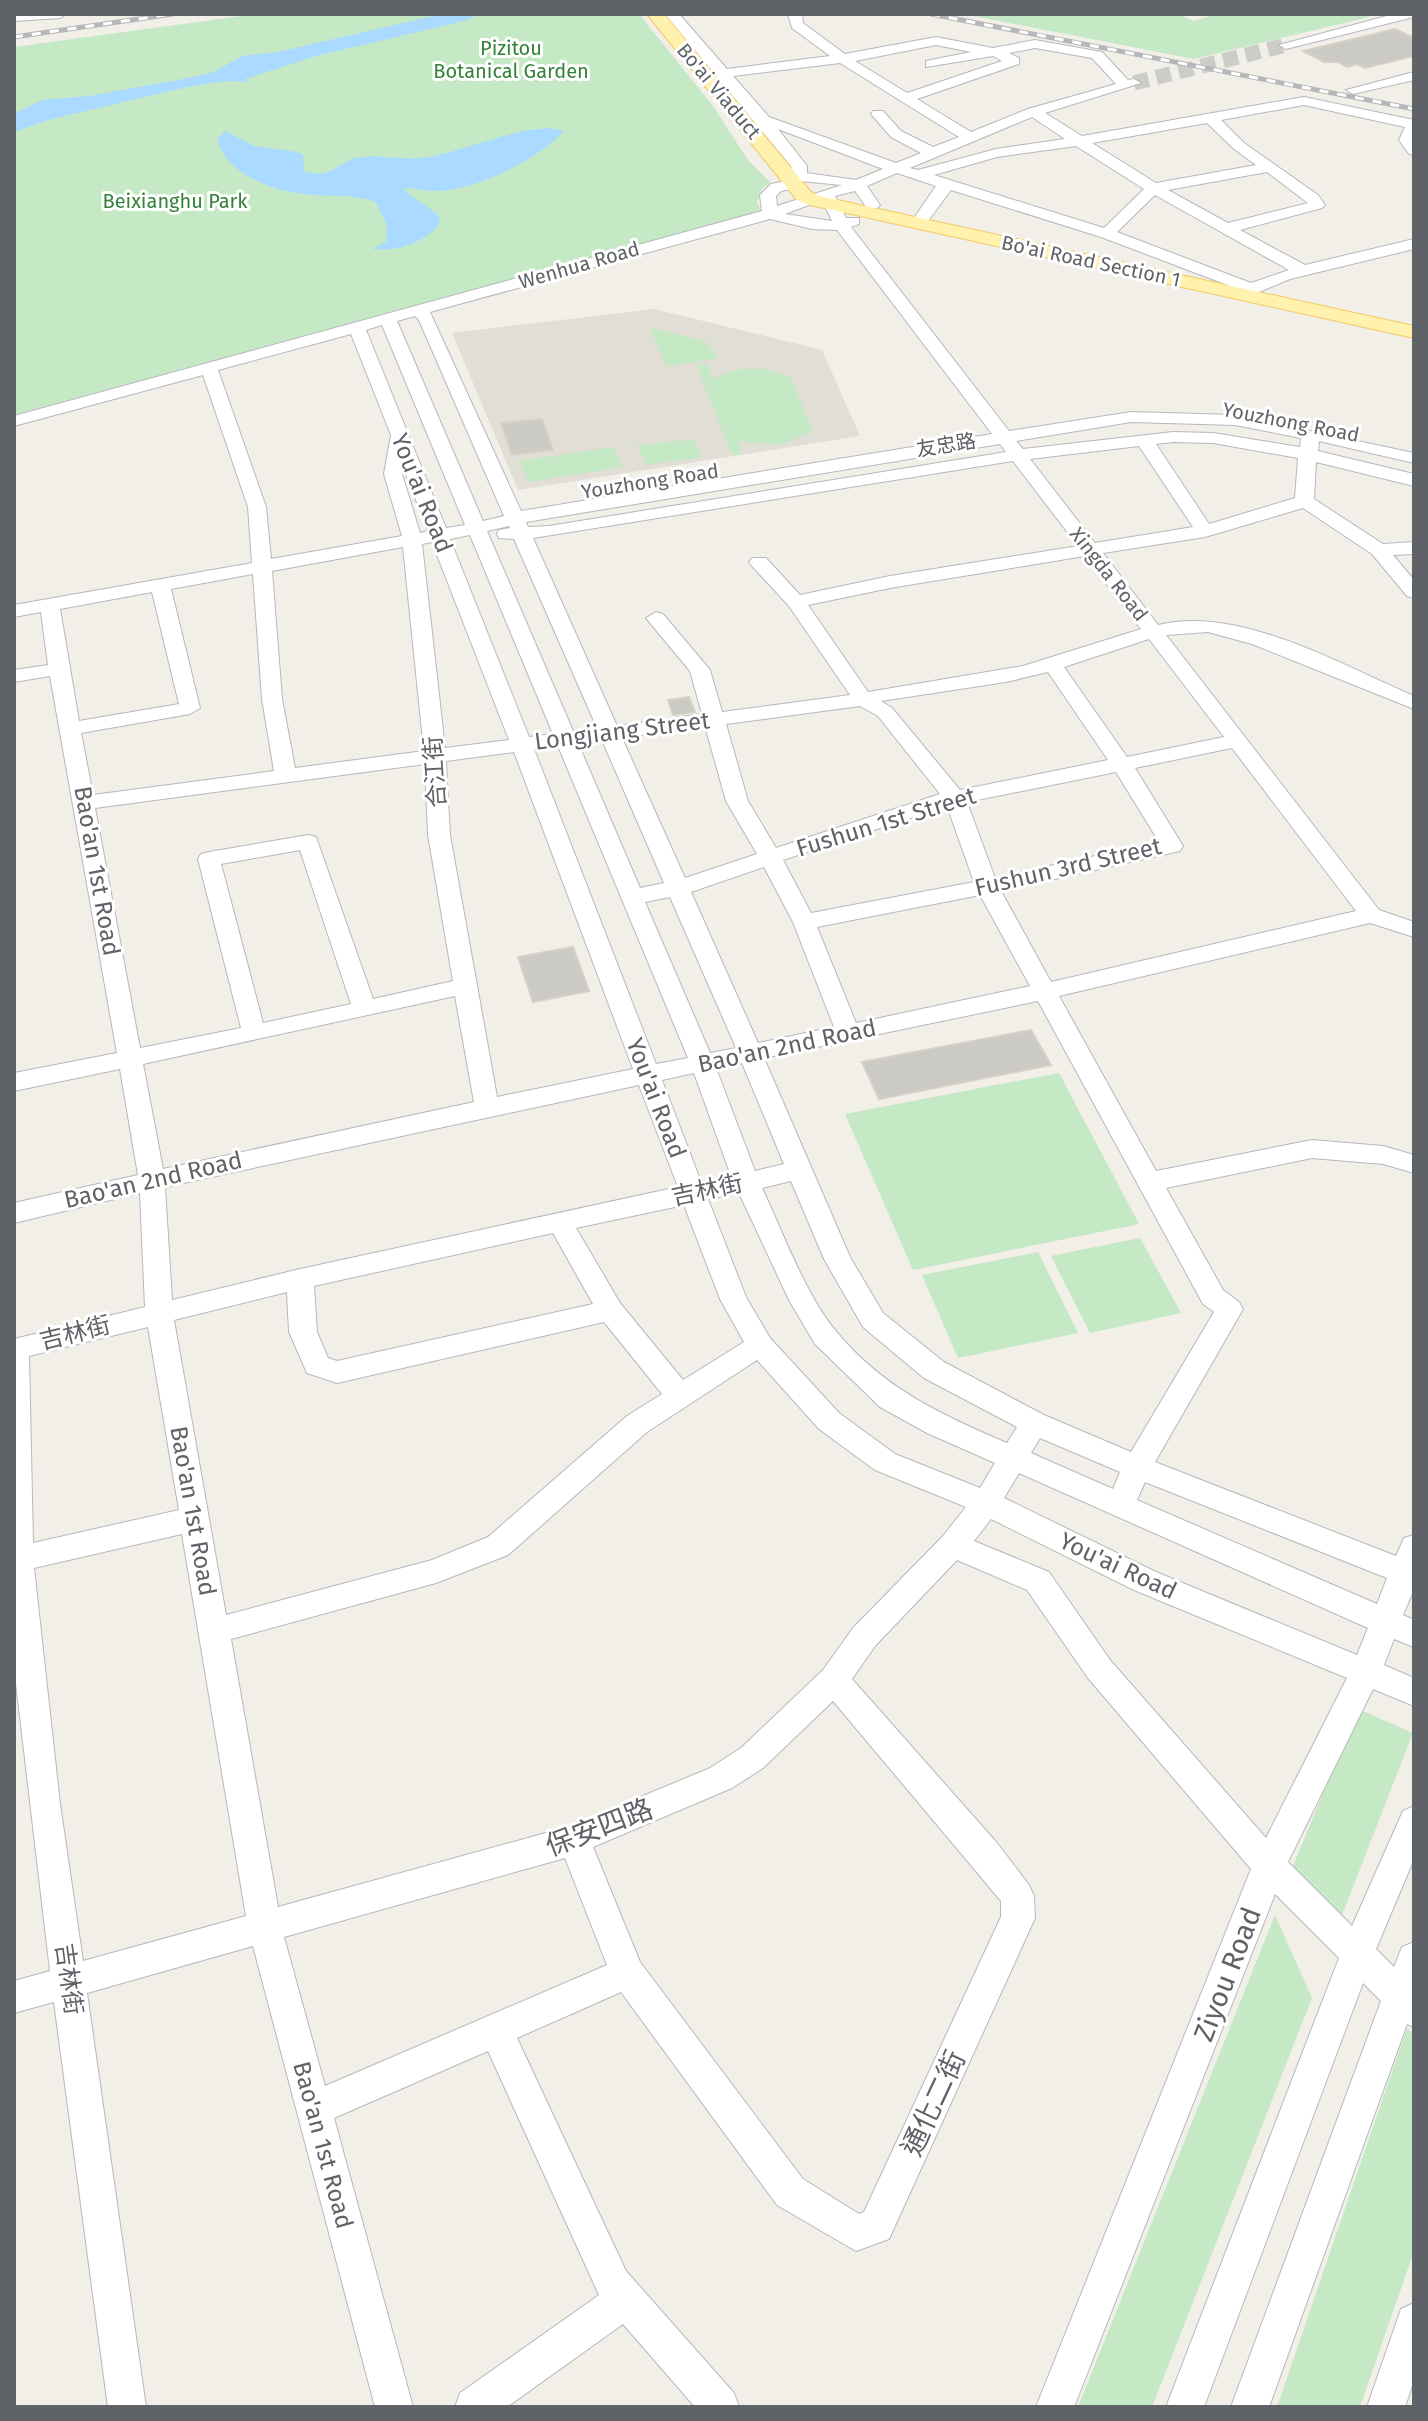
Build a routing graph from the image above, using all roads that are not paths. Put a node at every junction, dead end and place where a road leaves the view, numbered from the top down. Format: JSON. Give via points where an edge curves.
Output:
{"nodes":[{"id":1,"x":60,"y":14,"type":"edge"},
{"id":2,"x":647,"y":14,"type":"edge"},
{"id":3,"x":655,"y":14,"type":"edge"},
{"id":4,"x":665,"y":14,"type":"edge"},
{"id":5,"x":672,"y":14,"type":"edge"},
{"id":6,"x":795,"y":14,"type":"edge"},
{"id":7,"x":1410,"y":14,"type":"edge"},
{"id":8,"x":14,"y":17,"type":"edge"},
{"id":9,"x":1286,"y":45,"type":"tunnel mouth"},
{"id":10,"x":997,"y":53,"type":"junction"},
{"id":11,"x":842,"y":59,"type":"junction"},
{"id":12,"x":931,"y":64,"type":"dead end"},
{"id":13,"x":730,"y":72,"type":"dead end"},
{"id":14,"x":1414,"y":76,"type":"edge"},
{"id":15,"x":1353,"y":90,"type":"dead end"},
{"id":16,"x":903,"y":99,"type":"junction"},
{"id":17,"x":1033,"y":112,"type":"junction"},
{"id":18,"x":878,"y":114,"type":"dead end"},
{"id":19,"x":1210,"y":118,"type":"junction"},
{"id":20,"x":770,"y":121,"type":"dead end"},
{"id":21,"x":968,"y":136,"type":"junction"},
{"id":22,"x":1080,"y":141,"type":"junction"},
{"id":23,"x":1414,"y":151,"type":"edge"},
{"id":24,"x":931,"y":152,"type":"junction"},
{"id":25,"x":1272,"y":167,"type":"junction"},
{"id":26,"x":895,"y":168,"type":"junction"},
{"id":27,"x":790,"y":172,"type":"junction"},
{"id":28,"x":919,"y":175,"type":"junction"},
{"id":29,"x":859,"y":184,"type":"junction"},
{"id":30,"x":949,"y":185,"type":"junction"},
{"id":31,"x":1153,"y":188,"type":"junction"},
{"id":32,"x":823,"y":199,"type":"junction"},
{"id":33,"x":871,"y":209,"type":"junction"},
{"id":34,"x":770,"y":214,"type":"junction"},
{"id":35,"x":922,"y":218,"type":"junction"},
{"id":36,"x":842,"y":226,"type":"junction"},
{"id":37,"x":1225,"y":229,"type":"junction"},
{"id":38,"x":1107,"y":234,"type":"junction"},
{"id":39,"x":1414,"y":244,"type":"edge"},
{"id":40,"x":1303,"y":271,"type":"junction"},
{"id":41,"x":1253,"y":289,"type":"junction"},
{"id":42,"x":1232,"y":292,"type":"junction"},
{"id":43,"x":418,"y":311,"type":"junction"},
{"id":44,"x":388,"y":319,"type":"junction"},
{"id":45,"x":1414,"y":324,"type":"edge"},
{"id":46,"x":357,"y":327,"type":"junction"},
{"id":47,"x":1414,"y":332,"type":"edge"},
{"id":48,"x":209,"y":368,"type":"junction"},
{"id":49,"x":14,"y":421,"type":"edge"},
{"id":50,"x":399,"y":435,"type":"junction"},
{"id":51,"x":1143,"y":439,"type":"junction"},
{"id":52,"x":1310,"y":439,"type":"junction"},
{"id":53,"x":1007,"y":441,"type":"junction"},
{"id":54,"x":1414,"y":447,"type":"edge"},
{"id":55,"x":1414,"y":458,"type":"edge"},
{"id":56,"x":1414,"y":470,"type":"edge"},
{"id":57,"x":1414,"y":480,"type":"edge"},
{"id":58,"x":1305,"y":501,"type":"junction"},
{"id":59,"x":515,"y":521,"type":"junction"},
{"id":60,"x":478,"y":528,"type":"junction"},
{"id":61,"x":1205,"y":531,"type":"junction"},
{"id":62,"x":439,"y":535,"type":"junction"},
{"id":63,"x":412,"y":539,"type":"junction"},
{"id":64,"x":1414,"y":548,"type":"edge"},
{"id":65,"x":1379,"y":550,"type":"junction"},
{"id":66,"x":1090,"y":551,"type":"junction"},
{"id":67,"x":759,"y":562,"type":"dead end"},
{"id":68,"x":262,"y":567,"type":"junction"},
{"id":69,"x":160,"y":585,"type":"junction"},
{"id":70,"x":1414,"y":592,"type":"edge"},
{"id":71,"x":796,"y":602,"type":"junction"},
{"id":72,"x":50,"y":604,"type":"junction"},
{"id":73,"x":14,"y":611,"type":"edge"},
{"id":74,"x":656,"y":618,"type":"dead end"},
{"id":75,"x":1153,"y":631,"type":"junction"},
{"id":76,"x":1052,"y":664,"type":"junction"},
{"id":77,"x":59,"y":669,"type":"junction"},
{"id":78,"x":14,"y":676,"type":"edge"},
{"id":79,"x":863,"y":699,"type":"junction"},
{"id":80,"x":1414,"y":703,"type":"edge"},
{"id":81,"x":712,"y":721,"type":"junction"},
{"id":82,"x":71,"y":729,"type":"junction"},
{"id":83,"x":609,"y":733,"type":"junction"},
{"id":84,"x":565,"y":738,"type":"junction"},
{"id":85,"x":1237,"y":741,"type":"junction"},
{"id":86,"x":521,"y":743,"type":"junction"},
{"id":87,"x":435,"y":755,"type":"junction"},
{"id":88,"x":1123,"y":766,"type":"junction"},
{"id":89,"x":285,"y":774,"type":"junction"},
{"id":90,"x":955,"y":798,"type":"junction"},
{"id":91,"x":85,"y":803,"type":"junction"},
{"id":92,"x":771,"y":858,"type":"junction"},
{"id":93,"x":987,"y":887,"type":"junction"},
{"id":94,"x":678,"y":888,"type":"junction"},
{"id":95,"x":631,"y":897,"type":"junction"},
{"id":96,"x":1371,"y":915,"type":"junction"},
{"id":97,"x":804,"y":922,"type":"junction"},
{"id":98,"x":1414,"y":930,"type":"edge"},
{"id":99,"x":465,"y":986,"type":"junction"},
{"id":100,"x":1046,"y":991,"type":"junction"},
{"id":101,"x":364,"y":1008,"type":"junction"},
{"id":102,"x":254,"y":1033,"type":"junction"},
{"id":103,"x":848,"y":1033,"type":"junction"},
{"id":104,"x":750,"y":1053,"type":"junction"},
{"id":105,"x":132,"y":1058,"type":"junction"},
{"id":106,"x":702,"y":1063,"type":"junction"},
{"id":107,"x":648,"y":1076,"type":"junction"},
{"id":108,"x":14,"y":1082,"type":"edge"},
{"id":109,"x":487,"y":1108,"type":"junction"},
{"id":110,"x":1414,"y":1164,"type":"edge"},
{"id":111,"x":800,"y":1170,"type":"junction"},
{"id":112,"x":152,"y":1179,"type":"junction"},
{"id":113,"x":746,"y":1181,"type":"junction"},
{"id":114,"x":1152,"y":1181,"type":"junction"},
{"id":115,"x":693,"y":1193,"type":"junction"},
{"id":116,"x":14,"y":1213,"type":"edge"},
{"id":117,"x":559,"y":1221,"type":"junction"},
{"id":118,"x":300,"y":1279,"type":"junction"},
{"id":119,"x":610,"y":1310,"type":"junction"},
{"id":120,"x":159,"y":1312,"type":"junction"},
{"id":121,"x":760,"y":1345,"type":"junction"},
{"id":122,"x":680,"y":1396,"type":"junction"},
{"id":123,"x":1034,"y":1423,"type":"junction"},
{"id":124,"x":1014,"y":1459,"type":"junction"},
{"id":125,"x":1137,"y":1467,"type":"junction"},
{"id":126,"x":986,"y":1503,"type":"junction"},
{"id":127,"x":1120,"y":1505,"type":"junction"},
{"id":128,"x":194,"y":1519,"type":"junction"},
{"id":129,"x":953,"y":1545,"type":"junction"},
{"id":130,"x":18,"y":1559,"type":"junction"},
{"id":131,"x":1411,"y":1565,"type":"edge"},
{"id":132,"x":1385,"y":1622,"type":"junction"},
{"id":133,"x":214,"y":1631,"type":"junction"},
{"id":134,"x":1414,"y":1634,"type":"edge"},
{"id":135,"x":1366,"y":1671,"type":"junction"},
{"id":136,"x":834,"y":1680,"type":"junction"},
{"id":137,"x":1414,"y":1692,"type":"edge"},
{"id":138,"x":1414,"y":1821,"type":"edge"},
{"id":139,"x":574,"y":1840,"type":"junction"},
{"id":140,"x":1269,"y":1866,"type":"junction"},
{"id":141,"x":265,"y":1928,"type":"junction"},
{"id":142,"x":1358,"y":1952,"type":"junction"},
{"id":143,"x":1414,"y":1958,"type":"edge"},
{"id":144,"x":627,"y":1973,"type":"junction"},
{"id":145,"x":69,"y":1982,"type":"junction"},
{"id":146,"x":14,"y":1997,"type":"edge"},
{"id":147,"x":1406,"y":2002,"type":"edge"},
{"id":148,"x":496,"y":2030,"type":"junction"},
{"id":149,"x":313,"y":2109,"type":"junction"},
{"id":150,"x":626,"y":2299,"type":"junction"},
{"id":151,"x":1414,"y":2322,"type":"edge"},
{"id":152,"x":127,"y":2407,"type":"edge"},
{"id":153,"x":394,"y":2407,"type":"edge"},
{"id":154,"x":474,"y":2407,"type":"edge"},
{"id":155,"x":720,"y":2407,"type":"edge"},
{"id":156,"x":1055,"y":2407,"type":"edge"},
{"id":157,"x":1185,"y":2407,"type":"edge"},
{"id":158,"x":1250,"y":2407,"type":"edge"},
{"id":159,"x":1386,"y":2407,"type":"edge"}],
"edges":[{"from":1,"to":8,"type":"street"},
{"from":2,"to":27,"type":"street"},
{"from":3,"to":27,"type":"main road","name":"Bo'ai Viaduct"},
{"from":4,"to":27,"type":"main road","name":"Bo'ai Viaduct"},
{"from":5,"to":27,"type":"street"},
{"from":6,"to":11,"type":"street","via":[[797,25]]},
{"from":7,"to":9,"type":"street"},
{"from":10,"to":11,"type":"street","via":[[936,41]]},
{"from":10,"to":12,"type":"street"},
{"from":10,"to":16,"type":"street","via":[[1014,61]]},
{"from":10,"to":17,"type":"street","name":"Wenhua Road","via":[[1035,44],[1097,55],[1128,82]]},
{"from":11,"to":13,"type":"street"},
{"from":11,"to":16,"type":"street"},
{"from":14,"to":15,"type":"street"},
{"from":16,"to":21,"type":"street"},
{"from":17,"to":21,"type":"street","name":"Wenhua Road"},
{"from":17,"to":22,"type":"street"},
{"from":18,"to":24,"type":"street","via":[[896,134]]},
{"from":19,"to":22,"type":"street"},
{"from":19,"to":23,"type":"street","via":[[1304,101],[1414,124],[1406,140]]},
{"from":19,"to":25,"type":"street"},
{"from":20,"to":26,"type":"street"},
{"from":21,"to":24,"type":"street","name":"Wenhua Road"},
{"from":22,"to":28,"type":"street","via":[[996,153]]},
{"from":22,"to":31,"type":"street"},
{"from":24,"to":26,"type":"street","name":"Wenhua Road"},
{"from":25,"to":31,"type":"street"},
{"from":25,"to":37,"type":"street","via":[[1317,205]]},
{"from":26,"to":28,"type":"street"},
{"from":26,"to":29,"type":"street","name":"Wenhua Road"},
{"from":27,"to":29,"type":"street"},
{"from":27,"to":32,"type":"main road","name":"Bo'ai Road Section 1","via":[[804,196]]},
{"from":27,"to":34,"type":"street","via":[[768,195]]},
{"from":28,"to":30,"type":"street"},
{"from":29,"to":32,"type":"street","name":"Wenhua Road"},
{"from":29,"to":33,"type":"street","via":[[868,193]]},
{"from":30,"to":35,"type":"street"},
{"from":30,"to":38,"type":"street"},
{"from":31,"to":37,"type":"street"},
{"from":31,"to":38,"type":"street"},
{"from":32,"to":33,"type":"main road","name":"Bo'ai Road Section 1"},
{"from":32,"to":34,"type":"street","name":"Wenhua Road"},
{"from":32,"to":36,"type":"street","name":"Xingda Road"},
{"from":33,"to":35,"type":"main road","name":"Bo'ai Road Section 1"},
{"from":33,"to":36,"type":"street"},
{"from":33,"to":42,"type":"main road","name":"Bo'ai Road Section 1"},
{"from":34,"to":36,"type":"street"},
{"from":34,"to":43,"type":"street","name":"Wenhua Road"},
{"from":35,"to":41,"type":"main road","name":"Bo'ai Road Section 1"},
{"from":36,"to":53,"type":"street","name":"Xingda Road"},
{"from":37,"to":40,"type":"street"},
{"from":38,"to":41,"type":"street"},
{"from":39,"to":40,"type":"street"},
{"from":40,"to":41,"type":"street"},
{"from":41,"to":42,"type":"street"},
{"from":41,"to":45,"type":"main road","name":"Bo'ai Road Section 1"},
{"from":42,"to":47,"type":"main road","name":"Bo'ai Road Section 1"},
{"from":43,"to":44,"type":"street","name":"Wenhua Road"},
{"from":43,"to":59,"type":"street","via":[[426,317]]},
{"from":44,"to":46,"type":"street","name":"Wenhua Road"},
{"from":44,"to":60,"type":"street","name":"You'ai Road"},
{"from":46,"to":48,"type":"street","name":"Wenhua Road"},
{"from":46,"to":50,"type":"street","name":"You'ai Road"},
{"from":48,"to":49,"type":"street","name":"Wenhua Road"},
{"from":48,"to":68,"type":"street","via":[[257,507]]},
{"from":50,"to":62,"type":"street","name":"You'ai Road"},
{"from":50,"to":63,"type":"street","name":"合江街","via":[[393,474]]},
{"from":51,"to":52,"type":"street"},
{"from":51,"to":53,"type":"street"},
{"from":51,"to":61,"type":"street"},
{"from":52,"to":53,"type":"street","name":"Youzhong Road","via":[[1234,409],[1151,405],[1093,410]]},
{"from":52,"to":54,"type":"street","name":"Youzhong Road"},
{"from":52,"to":55,"type":"street"},
{"from":52,"to":56,"type":"street","name":"Youzhong Road"},
{"from":52,"to":57,"type":"street","name":"Youzhong Road"},
{"from":52,"to":58,"type":"street","via":[[1301,484]]},
{"from":53,"to":59,"type":"street","name":"友忠路","via":[[541,512]]},
{"from":53,"to":66,"type":"street","name":"Xingda Road"},
{"from":58,"to":61,"type":"street"},
{"from":58,"to":65,"type":"street"},
{"from":59,"to":60,"type":"street","name":"友忠路"},
{"from":59,"to":83,"type":"street"},
{"from":60,"to":62,"type":"street","name":"友忠路"},
{"from":60,"to":84,"type":"street","name":"You'ai Road"},
{"from":61,"to":66,"type":"street"},
{"from":62,"to":63,"type":"street","name":"友忠路"},
{"from":62,"to":86,"type":"street","name":"You'ai Road"},
{"from":63,"to":68,"type":"street","name":"友忠路"},
{"from":63,"to":87,"type":"street","name":"合江街"},
{"from":64,"to":65,"type":"street"},
{"from":65,"to":70,"type":"street"},
{"from":66,"to":71,"type":"street"},
{"from":66,"to":75,"type":"street","name":"Xingda Road"},
{"from":67,"to":71,"type":"street"},
{"from":68,"to":69,"type":"street","name":"友忠路"},
{"from":68,"to":89,"type":"street","via":[[272,699]]},
{"from":69,"to":72,"type":"street","name":"友忠路"},
{"from":69,"to":82,"type":"street","via":[[190,708]]},
{"from":71,"to":79,"type":"street"},
{"from":72,"to":73,"type":"street","name":"友忠路"},
{"from":72,"to":77,"type":"street","name":"Bao'an 1st Road"},
{"from":74,"to":81,"type":"street","via":[[700,670]]},
{"from":75,"to":76,"type":"street","name":"Longjiang Street"},
{"from":75,"to":80,"type":"street","name":"Longjiang Street","via":[[1206,625],[1266,643]]},
{"from":75,"to":85,"type":"street","name":"Xingda Road"},
{"from":76,"to":79,"type":"street","name":"Longjiang Street"},
{"from":76,"to":88,"type":"street","name":"Fushun 3rd Street"},
{"from":77,"to":78,"type":"street"},
{"from":77,"to":82,"type":"street","name":"Bao'an 1st Road"},
{"from":79,"to":81,"type":"street","name":"Longjiang Street"},
{"from":79,"to":90,"type":"street","via":[[885,712]]},
{"from":81,"to":83,"type":"street","name":"Longjiang Street"},
{"from":81,"to":92,"type":"street","via":[[737,801]]},
{"from":82,"to":91,"type":"street","name":"Bao'an 1st Road"},
{"from":83,"to":84,"type":"street","name":"Longjiang Street"},
{"from":83,"to":94,"type":"street"},
{"from":84,"to":86,"type":"street","name":"Longjiang Street"},
{"from":84,"to":95,"type":"street","name":"You'ai Road"},
{"from":85,"to":88,"type":"street","name":"Fushun 1st Street"},
{"from":85,"to":96,"type":"street","name":"Xingda Road"},
{"from":86,"to":87,"type":"street","name":"Longjiang Street"},
{"from":86,"to":107,"type":"street","name":"You'ai Road"},
{"from":87,"to":89,"type":"street","name":"Longjiang Street"},
{"from":87,"to":99,"type":"street","name":"合江街","via":[[439,835]]},
{"from":88,"to":90,"type":"street","name":"Fushun 1st Street"},
{"from":88,"to":93,"type":"street","name":"Fushun 3rd Street","via":[[1172,846]]},
{"from":89,"to":91,"type":"street","name":"Longjiang Street"},
{"from":90,"to":92,"type":"street","name":"Fushun 1st Street"},
{"from":90,"to":93,"type":"street"},
{"from":91,"to":105,"type":"street","name":"Bao'an 1st Road"},
{"from":92,"to":94,"type":"street","name":"Fushun 1st Street"},
{"from":92,"to":97,"type":"street"},
{"from":93,"to":97,"type":"street","name":"Fushun 3rd Street"},
{"from":93,"to":100,"type":"street"},
{"from":94,"to":95,"type":"street","name":"Fushun 1st Street"},
{"from":94,"to":104,"type":"street"},
{"from":95,"to":106,"type":"street","name":"You'ai Road"},
{"from":96,"to":98,"type":"street"},
{"from":96,"to":100,"type":"street","name":"Bao'an 2nd Road"},
{"from":97,"to":103,"type":"street"},
{"from":99,"to":101,"type":"street"},
{"from":99,"to":109,"type":"street","name":"合江街"},
{"from":100,"to":103,"type":"street","name":"Bao'an 2nd Road"},
{"from":100,"to":114,"type":"street"},
{"from":101,"to":102,"type":"street"},
{"from":101,"to":102,"type":"street","via":[[308,842],[209,859]]},
{"from":102,"to":105,"type":"street"},
{"from":103,"to":104,"type":"street","name":"Bao'an 2nd Road"},
{"from":104,"to":106,"type":"street","name":"Bao'an 2nd Road"},
{"from":104,"to":111,"type":"street"},
{"from":105,"to":108,"type":"street"},
{"from":105,"to":112,"type":"street","name":"Bao'an 1st Road"},
{"from":106,"to":107,"type":"street","name":"Bao'an 2nd Road"},
{"from":106,"to":113,"type":"street","name":"You'ai Road"},
{"from":107,"to":109,"type":"street","name":"Bao'an 2nd Road"},
{"from":107,"to":115,"type":"street","name":"You'ai Road"},
{"from":109,"to":112,"type":"street","name":"Bao'an 2nd Road"},
{"from":110,"to":114,"type":"street","via":[[1383,1155],[1312,1149]]},
{"from":111,"to":113,"type":"street","name":"吉林街"},
{"from":111,"to":123,"type":"street","via":[[837,1259],[873,1320],[934,1370]]},
{"from":112,"to":116,"type":"street","name":"Bao'an 2nd Road"},
{"from":112,"to":120,"type":"street","name":"Bao'an 1st Road"},
{"from":113,"to":115,"type":"street","name":"吉林街"},
{"from":113,"to":124,"type":"street","name":"You'ai Road","via":[[825,1337],[890,1399]]},
{"from":114,"to":125,"type":"street","via":[[1213,1297],[1229,1309]]},
{"from":115,"to":117,"type":"street","name":"吉林街"},
{"from":115,"to":121,"type":"street","name":"You'ai Road","via":[[733,1299]]},
{"from":117,"to":118,"type":"street","name":"吉林街"},
{"from":117,"to":119,"type":"street"},
{"from":118,"to":119,"type":"street","via":[[303,1332],[317,1365],[337,1372]]},
{"from":118,"to":120,"type":"street","name":"吉林街"},
{"from":119,"to":122,"type":"street"},
{"from":120,"to":128,"type":"street","name":"Bao'an 1st Road"},
{"from":120,"to":130,"type":"street","name":"吉林街","via":[[15,1349]]},
{"from":121,"to":122,"type":"street"},
{"from":121,"to":126,"type":"street","name":"You'ai Road","via":[[829,1421],[885,1462]]},
{"from":122,"to":133,"type":"street","via":[[637,1424],[498,1546],[436,1571]]},
{"from":123,"to":124,"type":"street","name":"保安四路"},
{"from":123,"to":125,"type":"street"},
{"from":124,"to":126,"type":"street","name":"保安四路"},
{"from":124,"to":127,"type":"street","name":"You'ai Road"},
{"from":125,"to":127,"type":"street"},
{"from":125,"to":131,"type":"street"},
{"from":126,"to":129,"type":"street","name":"保安四路"},
{"from":126,"to":135,"type":"street","name":"You'ai Road","via":[[1145,1581]]},
{"from":127,"to":132,"type":"street","name":"You'ai Road"},
{"from":128,"to":130,"type":"street"},
{"from":128,"to":133,"type":"street","name":"Bao'an 1st Road"},
{"from":129,"to":136,"type":"street","name":"保安四路","via":[[864,1637]]},
{"from":129,"to":140,"type":"street","via":[[1038,1581],[1099,1669]]},
{"from":130,"to":145,"type":"street","name":"吉林街"},
{"from":131,"to":132,"type":"street","name":"Ziyou Road"},
{"from":132,"to":134,"type":"street","name":"You'ai Road"},
{"from":132,"to":135,"type":"street","name":"Ziyou Road"},
{"from":133,"to":141,"type":"street","name":"Bao'an 1st Road"},
{"from":135,"to":137,"type":"street","name":"You'ai Road"},
{"from":135,"to":140,"type":"street","name":"Ziyou Road"},
{"from":136,"to":139,"type":"street","name":"保安四路","via":[[752,1758],[721,1778]]},
{"from":136,"to":144,"type":"street","name":"通化二街","via":[[1017,1896],[1018,1918],[876,2226],[856,2233],[790,2192]]},
{"from":138,"to":142,"type":"street"},
{"from":139,"to":141,"type":"street","name":"保安四路"},
{"from":139,"to":144,"type":"street"},
{"from":140,"to":142,"type":"street"},
{"from":140,"to":156,"type":"street","name":"Ziyou Road"},
{"from":141,"to":145,"type":"street","name":"保安四路"},
{"from":141,"to":149,"type":"street","name":"Bao'an 1st Road"},
{"from":142,"to":147,"type":"street"},
{"from":142,"to":157,"type":"street"},
{"from":143,"to":147,"type":"street"},
{"from":144,"to":148,"type":"street"},
{"from":145,"to":146,"type":"street","name":"保安四路"},
{"from":145,"to":152,"type":"street","name":"吉林街"},
{"from":147,"to":158,"type":"street"},
{"from":148,"to":149,"type":"street"},
{"from":148,"to":150,"type":"street","via":[[613,2284]]},
{"from":149,"to":153,"type":"street","name":"Bao'an 1st Road"},
{"from":150,"to":154,"type":"street"},
{"from":150,"to":155,"type":"street"},
{"from":151,"to":159,"type":"street"}]}
